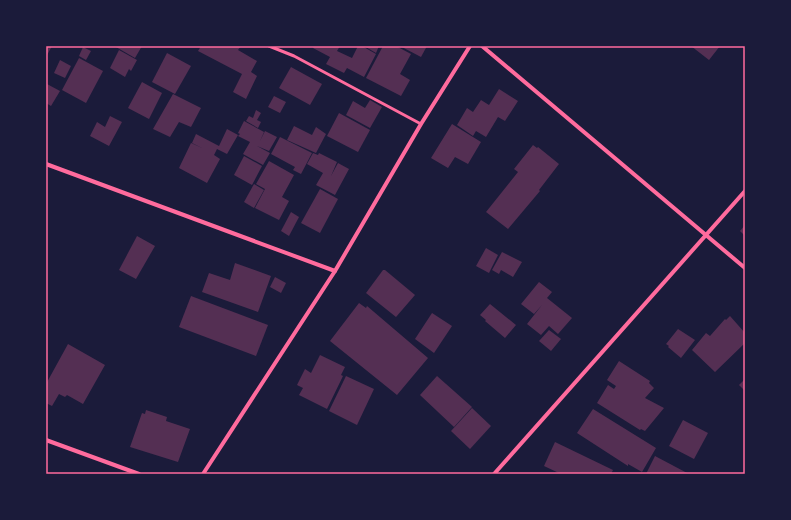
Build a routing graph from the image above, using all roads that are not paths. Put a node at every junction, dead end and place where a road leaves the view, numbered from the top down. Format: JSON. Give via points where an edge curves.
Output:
{"nodes":[{"id":1,"x":269,"y":46,"type":"edge"},
{"id":2,"x":470,"y":46,"type":"edge"},
{"id":3,"x":482,"y":46,"type":"edge"},
{"id":4,"x":421,"y":124,"type":"junction"},
{"id":5,"x":46,"y":164,"type":"edge"},
{"id":6,"x":745,"y":191,"type":"edge"},
{"id":7,"x":706,"y":234,"type":"junction"},
{"id":8,"x":745,"y":268,"type":"edge"},
{"id":9,"x":335,"y":271,"type":"junction"},
{"id":10,"x":46,"y":440,"type":"edge"},
{"id":11,"x":139,"y":474,"type":"edge"},
{"id":12,"x":203,"y":474,"type":"edge"},
{"id":13,"x":494,"y":474,"type":"edge"}],
"edges":[{"from":1,"to":4,"type":"lane","via":[[294,56]]},
{"from":2,"to":4,"type":"street"},
{"from":3,"to":7,"type":"street"},
{"from":4,"to":9,"type":"street"},
{"from":5,"to":9,"type":"street"},
{"from":6,"to":7,"type":"street"},
{"from":7,"to":8,"type":"street"},
{"from":7,"to":13,"type":"street"},
{"from":9,"to":12,"type":"street"},
{"from":10,"to":11,"type":"street"}]}
